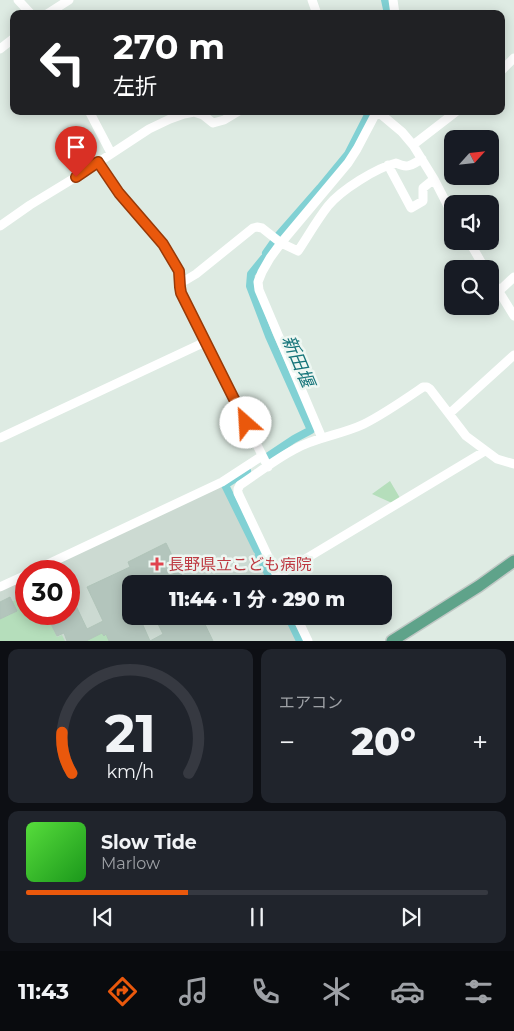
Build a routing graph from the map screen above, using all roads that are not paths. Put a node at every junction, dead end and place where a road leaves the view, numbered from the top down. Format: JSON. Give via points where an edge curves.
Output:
{"nodes":[{"id":1,"x":18,"y":0,"type":"edge"},
{"id":2,"x":69,"y":0,"type":"edge"},
{"id":3,"x":27,"y":10,"type":"edge"},
{"id":4,"x":53,"y":10,"type":"edge"},
{"id":5,"x":514,"y":58,"type":"edge"},
{"id":6,"x":505,"y":67,"type":"edge"},
{"id":7,"x":91,"y":115,"type":"edge"},
{"id":8,"x":182,"y":115,"type":"edge"},
{"id":9,"x":203,"y":115,"type":"edge"},
{"id":10,"x":232,"y":115,"type":"edge"},
{"id":11,"x":375,"y":115,"type":"edge"},
{"id":12,"x":382,"y":115,"type":"edge"},
{"id":13,"x":452,"y":115,"type":"edge"},
{"id":14,"x":413,"y":145,"type":"junction"},
{"id":15,"x":111,"y":152,"type":"junction"},
{"id":16,"x":422,"y":159,"type":"junction"},
{"id":17,"x":98,"y":162,"type":"junction"},
{"id":18,"x":388,"y":165,"type":"junction"},
{"id":19,"x":434,"y":179,"type":"junction"},
{"id":20,"x":444,"y":198,"type":"edge"},
{"id":21,"x":0,"y":226,"type":"edge"},
{"id":22,"x":281,"y":242,"type":"junction"},
{"id":23,"x":514,"y":277,"type":"edge"},
{"id":24,"x":180,"y":282,"type":"junction"},
{"id":25,"x":499,"y":291,"type":"joint"},
{"id":26,"x":514,"y":316,"type":"edge"},
{"id":27,"x":205,"y":342,"type":"junction"},
{"id":28,"x":514,"y":355,"type":"edge"},
{"id":29,"x":449,"y":414,"type":"junction"},
{"id":30,"x":0,"y":438,"type":"edge"},
{"id":31,"x":322,"y":438,"type":"junction"},
{"id":32,"x":485,"y":451,"type":"junction"},
{"id":33,"x":262,"y":456,"type":"junction"},
{"id":34,"x":514,"y":464,"type":"edge"},
{"id":35,"x":268,"y":467,"type":"junction"},
{"id":36,"x":56,"y":560,"type":"edge"},
{"id":37,"x":514,"y":562,"type":"edge"},
{"id":38,"x":277,"y":575,"type":"edge"},
{"id":39,"x":287,"y":575,"type":"edge"},
{"id":40,"x":15,"y":580,"type":"edge"},
{"id":41,"x":0,"y":587,"type":"edge"},
{"id":42,"x":300,"y":625,"type":"edge"},
{"id":43,"x":308,"y":641,"type":"edge"},
{"id":44,"x":392,"y":641,"type":"edge"}],
"edges":[{"from":1,"to":3,"type":"street"},
{"from":2,"to":4,"type":"street"},
{"from":5,"to":6,"type":"street"},
{"from":7,"to":15,"type":"street"},
{"from":8,"to":15,"type":"street","via":[[149,129]]},
{"from":9,"to":10,"type":"street","via":[[213,123]]},
{"from":11,"to":22,"type":"street","via":[[348,163]]},
{"from":12,"to":14,"type":"street"},
{"from":13,"to":14,"type":"street"},
{"from":14,"to":16,"type":"street"},
{"from":15,"to":17,"type":"street"},
{"from":16,"to":18,"type":"street","via":[[407,167],[396,163]]},
{"from":16,"to":19,"type":"street"},
{"from":17,"to":21,"type":"street"},
{"from":17,"to":24,"type":"street","via":[[119,193],[163,244],[179,271]]},
{"from":18,"to":19,"type":"street","via":[[411,208],[423,201],[424,188]]},
{"from":18,"to":22,"type":"street","via":[[336,198],[298,251]]},
{"from":19,"to":20,"type":"street"},
{"from":22,"to":24,"type":"street","via":[[262,228],[252,228],[196,274]]},
{"from":22,"to":31,"type":"street","via":[[262,272],[259,290]]},
{"from":23,"to":25,"type":"street"},
{"from":24,"to":27,"type":"street","via":[[181,293]]},
{"from":25,"to":26,"type":"street"},
{"from":27,"to":30,"type":"street"},
{"from":27,"to":33,"type":"street"},
{"from":28,"to":29,"type":"street"},
{"from":29,"to":31,"type":"street","via":[[430,389],[423,387],[363,424]]},
{"from":29,"to":32,"type":"street","via":[[466,436]]},
{"from":31,"to":35,"type":"street","via":[[295,449]]},
{"from":32,"to":34,"type":"street"},
{"from":32,"to":39,"type":"street"},
{"from":33,"to":35,"type":"street"},
{"from":33,"to":36,"type":"street","via":[[222,482]]},
{"from":35,"to":38,"type":"street","via":[[240,485],[238,493]]},
{"from":37,"to":44,"type":"main road"},
{"from":40,"to":41,"type":"street"},
{"from":42,"to":43,"type":"street"}]}
